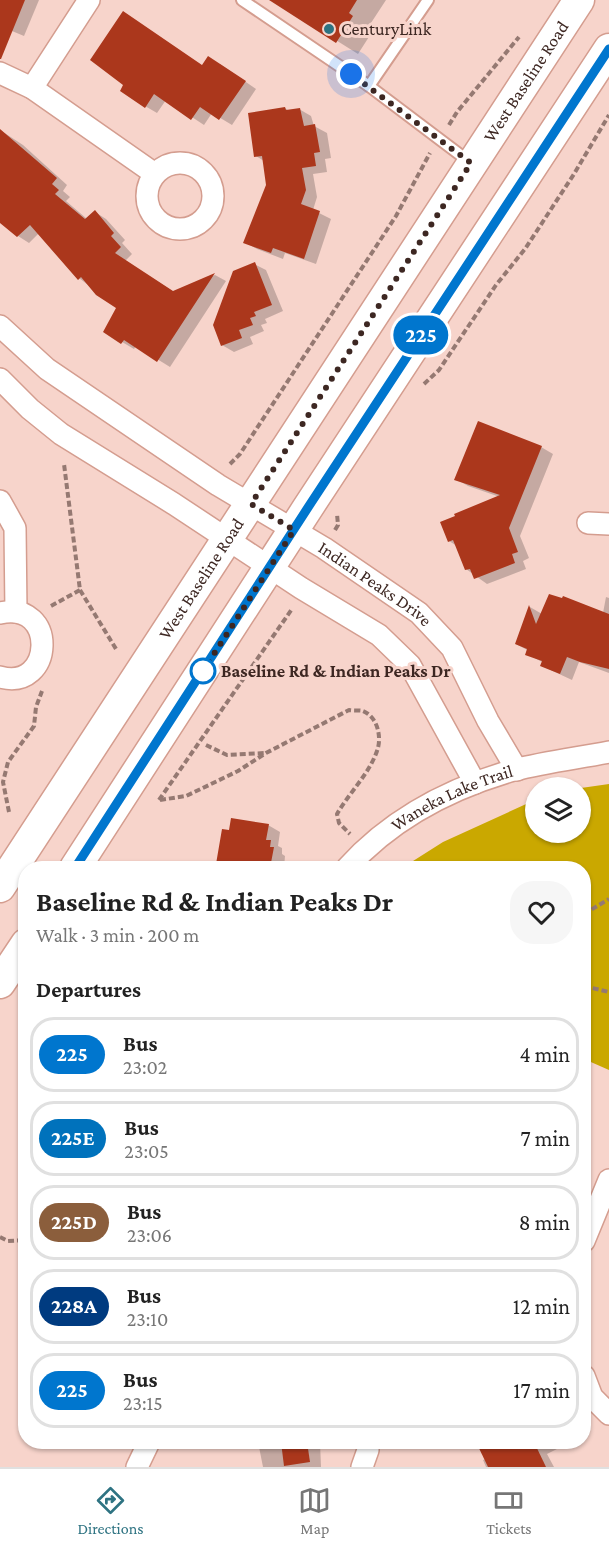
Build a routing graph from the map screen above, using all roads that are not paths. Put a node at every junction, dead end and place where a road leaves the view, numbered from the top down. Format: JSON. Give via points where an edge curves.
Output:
{"nodes":[{"id":1,"x":89,"y":0,"type":"edge"},
{"id":2,"x":242,"y":0,"type":"edge"},
{"id":3,"x":428,"y":0,"type":"edge"},
{"id":4,"x":579,"y":0,"type":"edge"},
{"id":5,"x":609,"y":49,"type":"edge"},
{"id":6,"x":0,"y":73,"type":"edge"},
{"id":7,"x":369,"y":86,"type":"junction"},
{"id":8,"x":32,"y":88,"type":"junction"},
{"id":9,"x":471,"y":163,"type":"junction"},
{"id":10,"x":155,"y":174,"type":"dead end"},
{"id":11,"x":0,"y":326,"type":"edge"},
{"id":12,"x":0,"y":379,"type":"edge"},
{"id":13,"x":0,"y":501,"type":"edge"},
{"id":14,"x":251,"y":504,"type":"junction"},
{"id":15,"x":294,"y":530,"type":"junction"},
{"id":16,"x":226,"y":540,"type":"junction"},
{"id":17,"x":270,"y":568,"type":"junction"},
{"id":18,"x":8,"y":613,"type":"edge"},
{"id":19,"x":0,"y":677,"type":"edge"},
{"id":20,"x":609,"y":752,"type":"edge"},
{"id":21,"x":517,"y":770,"type":"junction"},
{"id":22,"x":475,"y":783,"type":"junction"},
{"id":23,"x":80,"y":861,"type":"edge"},
{"id":24,"x":353,"y":861,"type":"edge"},
{"id":25,"x":0,"y":887,"type":"edge"},
{"id":26,"x":18,"y":956,"type":"edge"},
{"id":27,"x":0,"y":983,"type":"edge"},
{"id":28,"x":609,"y":1180,"type":"edge"},
{"id":29,"x":591,"y":1224,"type":"edge"},
{"id":30,"x":591,"y":1394,"type":"edge"},
{"id":31,"x":609,"y":1414,"type":"edge"},
{"id":32,"x":146,"y":1449,"type":"edge"},
{"id":33,"x":368,"y":1449,"type":"edge"},
{"id":34,"x":137,"y":1467,"type":"edge"},
{"id":35,"x":362,"y":1467,"type":"edge"}],
"edges":[{"from":1,"to":8,"type":"street"},
{"from":2,"to":7,"type":"lane"},
{"from":3,"to":7,"type":"lane"},
{"from":4,"to":9,"type":"main road","name":"West Baseline Road"},
{"from":5,"to":15,"type":"main road"},
{"from":6,"to":8,"type":"street"},
{"from":7,"to":9,"type":"lane"},
{"from":8,"to":10,"type":"street"},
{"from":9,"to":14,"type":"main road","name":"West Baseline Road"},
{"from":11,"to":14,"type":"street","name":"Indian Peaks Drive","via":[[46,369]]},
{"from":12,"to":16,"type":"street","name":"Indian Peaks Drive","via":[[61,434]]},
{"from":13,"to":18,"type":"street","via":[[15,528]]},
{"from":14,"to":15,"type":"street","name":"Indian Peaks Drive"},
{"from":14,"to":16,"type":"main road","name":"West Baseline Road"},
{"from":15,"to":17,"type":"main road"},
{"from":15,"to":21,"type":"street","name":"Indian Peaks Drive","via":[[418,613],[452,648]]},
{"from":16,"to":17,"type":"street","name":"Indian Peaks Drive"},
{"from":16,"to":25,"type":"main road","name":"West Baseline Road"},
{"from":17,"to":22,"type":"street","name":"Indian Peaks Drive","via":[[379,635],[410,665]]},
{"from":17,"to":23,"type":"main road"},
{"from":18,"to":19,"type":"street","via":[[23,614],[34,622],[42,634],[44,648],[30,672],[18,678]]},
{"from":20,"to":21,"type":"street","name":"Waneka Lake Trail"},
{"from":21,"to":22,"type":"street","name":"Waneka Lake Trail"},
{"from":22,"to":24,"type":"street","name":"Waneka Lake Trail","via":[[424,806]]},
{"from":26,"to":27,"type":"main road"},
{"from":28,"to":29,"type":"street"},
{"from":30,"to":31,"type":"street"},
{"from":32,"to":34,"type":"street"},
{"from":33,"to":35,"type":"street"}]}
